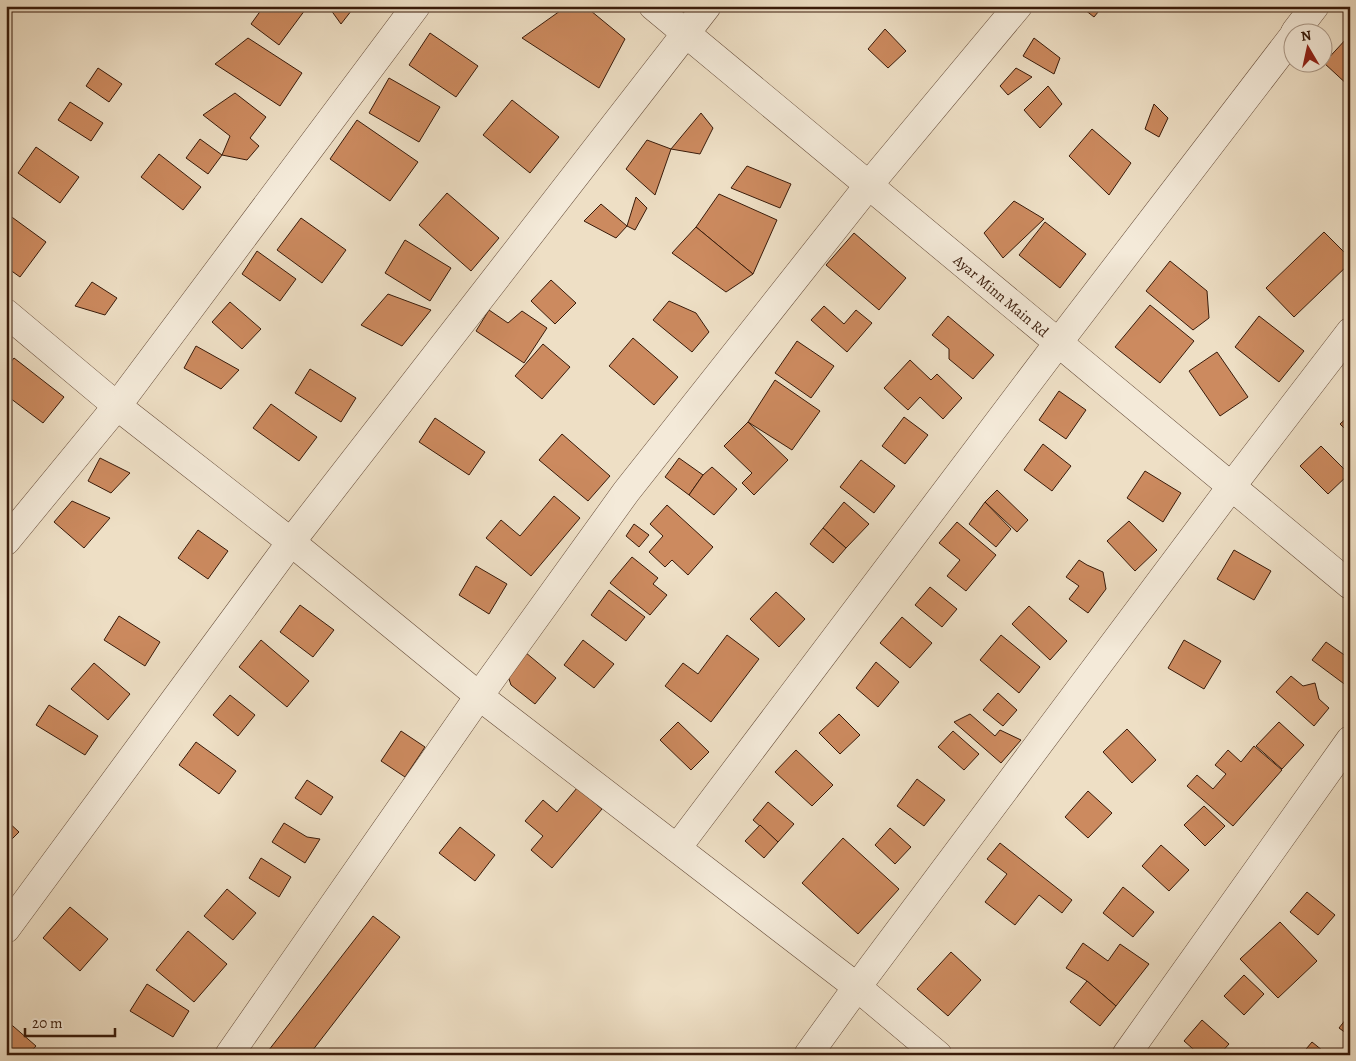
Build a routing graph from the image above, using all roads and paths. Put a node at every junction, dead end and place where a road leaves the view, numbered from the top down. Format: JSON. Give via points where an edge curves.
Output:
{"nodes":[{"id":1,"x":416,"y":6,"type":"edge"},
{"id":2,"x":653,"y":6,"type":"edge"},
{"id":3,"x":707,"y":6,"type":"edge"},
{"id":4,"x":1018,"y":6,"type":"edge"},
{"id":5,"x":1315,"y":6,"type":"edge"},
{"id":6,"x":1303,"y":22,"type":"edge"},
{"id":7,"x":685,"y":33,"type":"junction"},
{"id":8,"x":1284,"y":47,"type":"edge"},
{"id":9,"x":868,"y":186,"type":"junction"},
{"id":10,"x":6,"y":313,"type":"edge"},
{"id":11,"x":1350,"y":332,"type":"edge"},
{"id":12,"x":1058,"y":344,"type":"junction"},
{"id":13,"x":117,"y":406,"type":"junction"},
{"id":14,"x":1231,"y":487,"type":"junction"},
{"id":15,"x":6,"y":541,"type":"edge"},
{"id":16,"x":291,"y":542,"type":"junction"},
{"id":17,"x":1350,"y":585,"type":"edge"},
{"id":18,"x":479,"y":696,"type":"junction"},
{"id":19,"x":1350,"y":740,"type":"edge"},
{"id":20,"x":677,"y":848,"type":"junction"},
{"id":21,"x":6,"y":929,"type":"edge"},
{"id":22,"x":857,"y":987,"type":"junction"},
{"id":23,"x":229,"y":1055,"type":"edge"},
{"id":24,"x":808,"y":1055,"type":"edge"},
{"id":25,"x":938,"y":1055,"type":"edge"},
{"id":26,"x":1126,"y":1055,"type":"edge"}],
"edges":[{"from":1,"to":13,"type":"street"},
{"from":2,"to":7,"type":"street","name":"Ayar Minn Main Rd"},
{"from":3,"to":7,"type":"street"},
{"from":4,"to":9,"type":"street"},
{"from":5,"to":6,"type":"street"},
{"from":7,"to":9,"type":"street","name":"Ayar Minn Main Rd"},
{"from":7,"to":16,"type":"street"},
{"from":8,"to":12,"type":"street"},
{"from":9,"to":12,"type":"street","name":"Ayar Minn Main Rd"},
{"from":9,"to":18,"type":"street","via":[[626,492]]},
{"from":10,"to":13,"type":"street"},
{"from":11,"to":14,"type":"street"},
{"from":12,"to":14,"type":"street","name":"Ayar Minn Main Rd"},
{"from":12,"to":20,"type":"street"},
{"from":13,"to":15,"type":"street"},
{"from":13,"to":16,"type":"street"},
{"from":14,"to":17,"type":"street","name":"Ayar Minn Main Rd"},
{"from":14,"to":22,"type":"street"},
{"from":16,"to":18,"type":"street"},
{"from":16,"to":21,"type":"street"},
{"from":18,"to":20,"type":"street"},
{"from":18,"to":23,"type":"street"},
{"from":19,"to":26,"type":"street"},
{"from":20,"to":22,"type":"street"},
{"from":22,"to":24,"type":"street"},
{"from":22,"to":25,"type":"street"}]}
